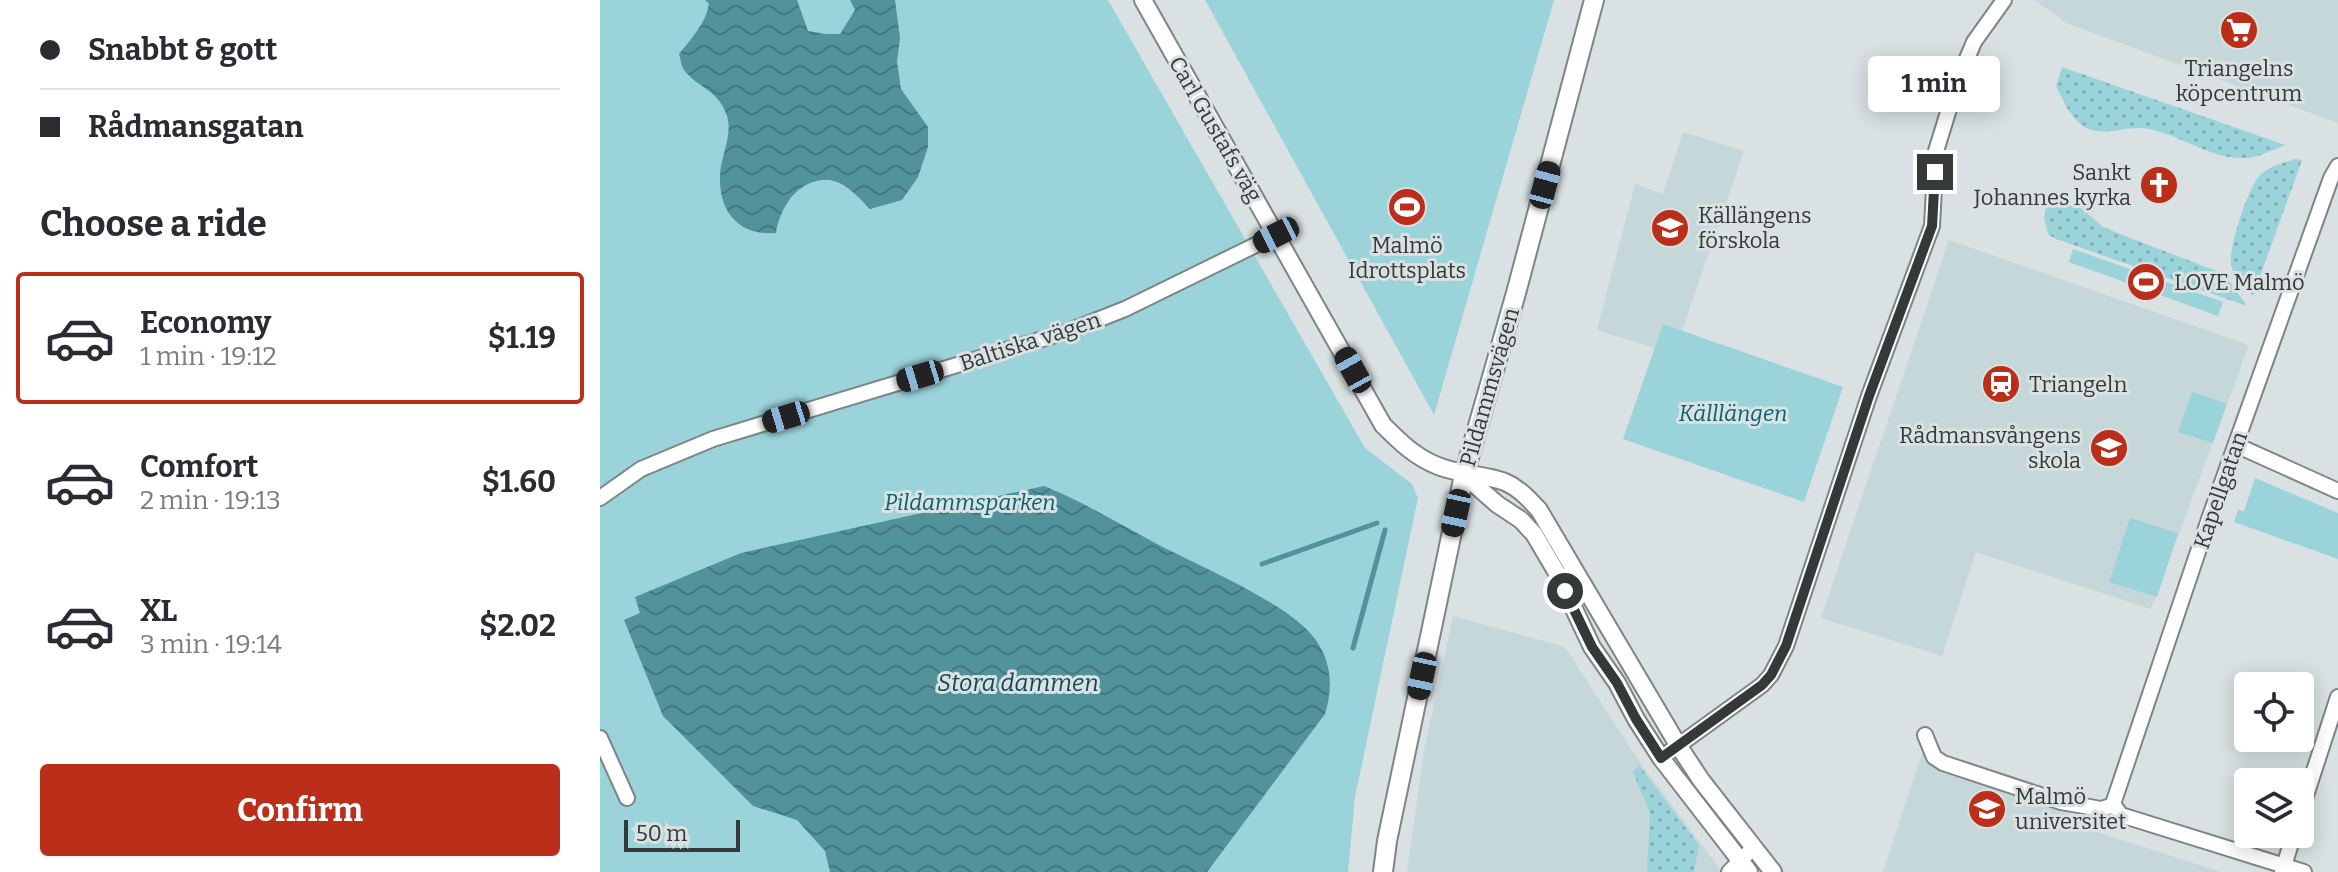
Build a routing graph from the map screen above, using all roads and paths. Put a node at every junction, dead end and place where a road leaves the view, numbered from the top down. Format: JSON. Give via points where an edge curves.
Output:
{"nodes":[{"id":1,"x":1143,"y":0,"type":"edge"},
{"id":2,"x":1594,"y":0,"type":"edge"},
{"id":3,"x":2004,"y":0,"type":"edge"},
{"id":4,"x":2338,"y":166,"type":"edge"},
{"id":5,"x":1276,"y":235,"type":"junction"},
{"id":6,"x":2236,"y":445,"type":"junction"},
{"id":7,"x":1464,"y":475,"type":"junction"},
{"id":8,"x":2338,"y":491,"type":"edge"},
{"id":9,"x":600,"y":498,"type":"edge"},
{"id":10,"x":2338,"y":697,"type":"edge"},
{"id":11,"x":1925,"y":735,"type":"dead end"},
{"id":12,"x":600,"y":738,"type":"edge"},
{"id":13,"x":1678,"y":745,"type":"junction"},
{"id":14,"x":1661,"y":758,"type":"junction"},
{"id":15,"x":2314,"y":771,"type":"edge"},
{"id":16,"x":627,"y":798,"type":"dead end"},
{"id":17,"x":2118,"y":810,"type":"junction"},
{"id":18,"x":1753,"y":848,"type":"junction"},
{"id":19,"x":2290,"y":848,"type":"edge"},
{"id":20,"x":1739,"y":868,"type":"edge"},
{"id":21,"x":2283,"y":869,"type":"edge"},
{"id":22,"x":1383,"y":872,"type":"edge"},
{"id":23,"x":1773,"y":872,"type":"edge"},
{"id":24,"x":2304,"y":872,"type":"edge"}],
"edges":[{"from":1,"to":5,"type":"street","name":"Carl Gustafs väg"},
{"from":2,"to":7,"type":"main road","name":"Pildammsvägen"},
{"from":3,"to":13,"type":"street","via":[[1974,42],[1958,80],[1936,151],[1932,226],[1786,646],[1762,685]]},
{"from":4,"to":6,"type":"street","name":"Kapellgatan"},
{"from":5,"to":7,"type":"street","name":"Carl Gustafs väg","via":[[1383,425],[1407,450]]},
{"from":5,"to":9,"type":"street","name":"Baltiska vägen","via":[[1083,326],[713,439],[641,469]]},
{"from":6,"to":8,"type":"street"},
{"from":6,"to":17,"type":"street","name":"Kapellgatan"},
{"from":7,"to":13,"type":"street","name":"Carl Gustafs väg","via":[[1503,481],[1539,510]]},
{"from":7,"to":14,"type":"street","name":"Carl Gustafs väg","via":[[1534,534],[1592,647]]},
{"from":7,"to":22,"type":"main road","name":"Pildammsvägen"},
{"from":10,"to":15,"type":"street"},
{"from":11,"to":17,"type":"street","via":[[1934,757],[1943,763],[2068,804]]},
{"from":12,"to":16,"type":"street"},
{"from":13,"to":14,"type":"street"},
{"from":13,"to":18,"type":"street","name":"Carl Gustafs väg"},
{"from":14,"to":20,"type":"street","name":"Carl Gustafs väg"},
{"from":17,"to":21,"type":"street"},
{"from":18,"to":20,"type":"street"},
{"from":18,"to":23,"type":"street","name":"Carl Gustafs väg"},
{"from":19,"to":21,"type":"street"},
{"from":21,"to":24,"type":"street"}]}
